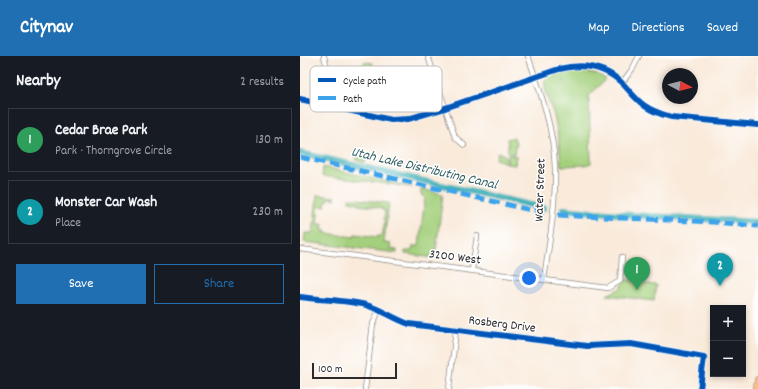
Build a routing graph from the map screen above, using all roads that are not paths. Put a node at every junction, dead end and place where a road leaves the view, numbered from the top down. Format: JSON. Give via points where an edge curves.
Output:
{"nodes":[{"id":1,"x":324,"y":56,"type":"edge"},
{"id":2,"x":428,"y":56,"type":"edge"},
{"id":3,"x":528,"y":56,"type":"edge"},
{"id":4,"x":639,"y":56,"type":"edge"},
{"id":5,"x":327,"y":66,"type":"edge"},
{"id":6,"x":431,"y":66,"type":"edge"},
{"id":7,"x":535,"y":77,"type":"junction"},
{"id":8,"x":622,"y":83,"type":"junction"},
{"id":9,"x":300,"y":99,"type":"edge"},
{"id":10,"x":442,"y":99,"type":"edge"},
{"id":11,"x":310,"y":101,"type":"edge"},
{"id":12,"x":445,"y":108,"type":"junction"},
{"id":13,"x":442,"y":109,"type":"edge"},
{"id":14,"x":357,"y":112,"type":"edge"},
{"id":15,"x":432,"y":112,"type":"edge"},
{"id":16,"x":758,"y":126,"type":"edge"},
{"id":17,"x":464,"y":145,"type":"dead end"},
{"id":18,"x":477,"y":236,"type":"dead end"},
{"id":19,"x":300,"y":250,"type":"edge"},
{"id":20,"x":622,"y":257,"type":"dead end"},
{"id":21,"x":472,"y":270,"type":"junction"},
{"id":22,"x":544,"y":280,"type":"junction"},
{"id":23,"x":300,"y":297,"type":"edge"},
{"id":24,"x":379,"y":310,"type":"junction"},
{"id":25,"x":456,"y":330,"type":"junction"},
{"id":26,"x":758,"y":380,"type":"edge"},
{"id":27,"x":365,"y":389,"type":"edge"},
{"id":28,"x":449,"y":389,"type":"edge"},
{"id":29,"x":700,"y":389,"type":"edge"},
{"id":30,"x":757,"y":389,"type":"edge"}],
"edges":[{"from":1,"to":5,"type":"street"},
{"from":2,"to":6,"type":"street"},
{"from":3,"to":7,"type":"street","name":"Water Street"},
{"from":4,"to":8,"type":"street"},
{"from":7,"to":8,"type":"street","via":[[573,65],[588,66],[601,69]]},
{"from":7,"to":12,"type":"street"},
{"from":7,"to":22,"type":"street","name":"Water Street","via":[[547,112],[556,170]]},
{"from":8,"to":16,"type":"street","via":[[634,98],[657,113],[671,117]]},
{"from":9,"to":11,"type":"street"},
{"from":10,"to":12,"type":"street"},
{"from":12,"to":13,"type":"street"},
{"from":12,"to":17,"type":"street","via":[[455,137]]},
{"from":14,"to":15,"type":"street","via":[[391,120],[408,119]]},
{"from":18,"to":21,"type":"street"},
{"from":19,"to":21,"type":"street","name":"3200 West"},
{"from":20,"to":22,"type":"street","name":"3200 West","via":[[620,281],[608,288]]},
{"from":21,"to":22,"type":"street","name":"3200 West"},
{"from":23,"to":24,"type":"street","name":"Rosberg Drive","via":[[365,305]]},
{"from":24,"to":25,"type":"street","name":"Rosberg Drive","via":[[409,324]]},
{"from":24,"to":27,"type":"street","via":[[374,321]]},
{"from":25,"to":28,"type":"street"},
{"from":25,"to":29,"type":"street","name":"Rosberg Drive","via":[[587,346],[622,343],[704,357]]},
{"from":26,"to":30,"type":"main road"}]}
